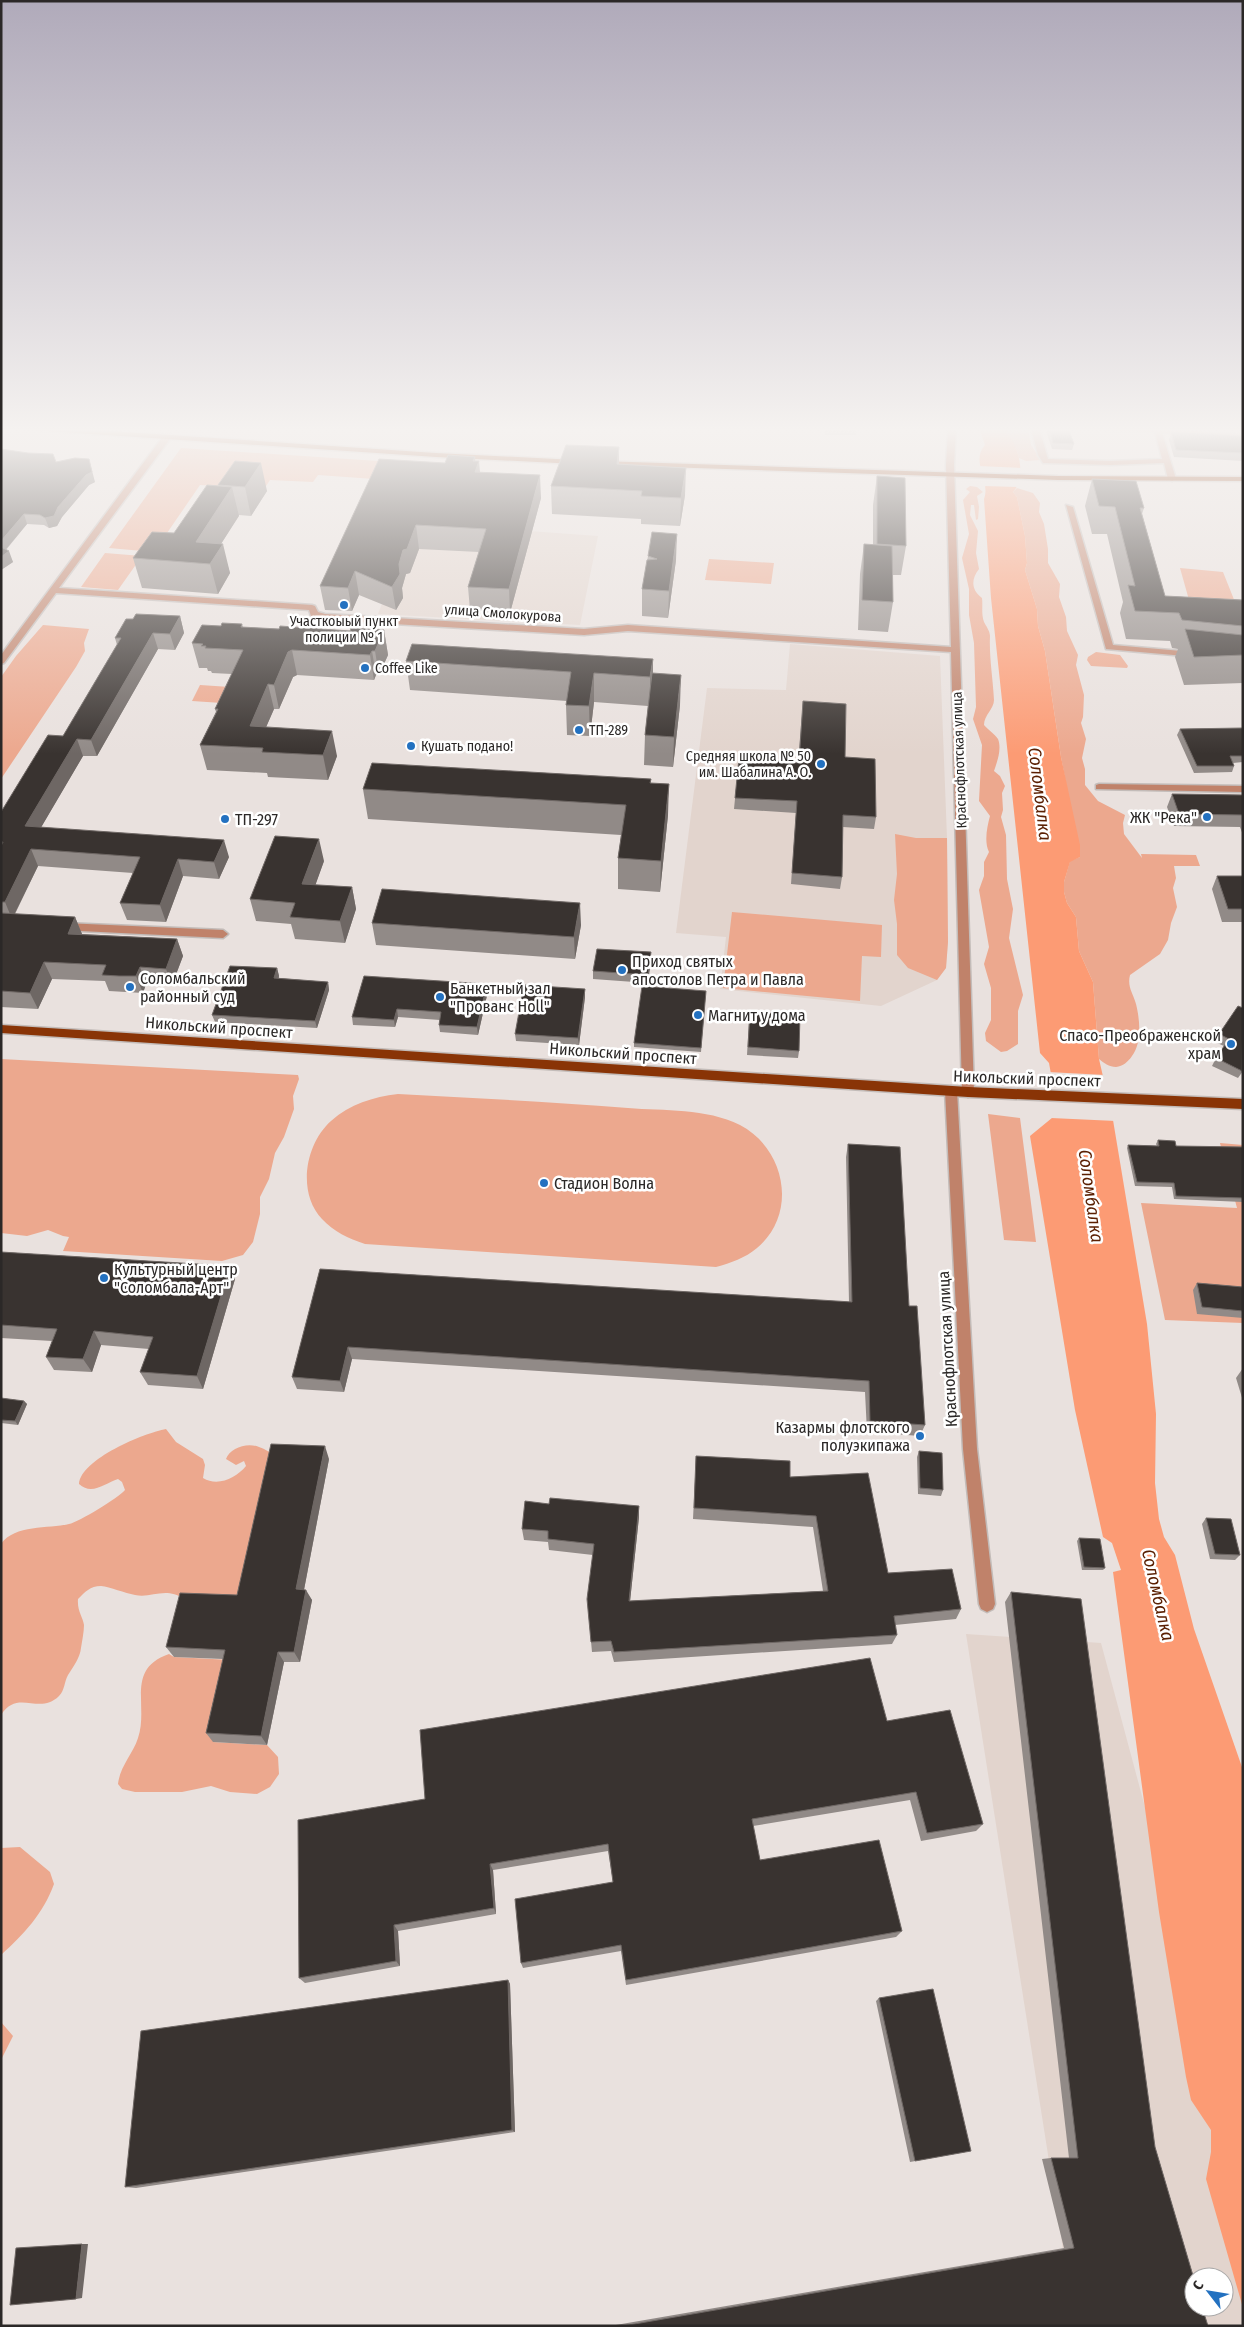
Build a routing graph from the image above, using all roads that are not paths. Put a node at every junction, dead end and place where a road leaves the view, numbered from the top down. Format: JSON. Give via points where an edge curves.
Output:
{"nodes":[{"id":1,"x":93,"y":537,"type":"edge"},
{"id":2,"x":953,"y":537,"type":"edge"},
{"id":3,"x":1077,"y":537,"type":"edge"},
{"id":4,"x":54,"y":590,"type":"junction"},
{"id":5,"x":956,"y":650,"type":"junction"},
{"id":6,"x":1204,"y":656,"type":"edge"},
{"id":7,"x":1,"y":661,"type":"edge"},
{"id":8,"x":1099,"y":788,"type":"dead end"},
{"id":9,"x":1243,"y":789,"type":"edge"},
{"id":10,"x":52,"y":926,"type":"edge"},
{"id":11,"x":223,"y":934,"type":"dead end"},
{"id":12,"x":1,"y":1030,"type":"edge"},
{"id":13,"x":951,"y":1091,"type":"junction"},
{"id":14,"x":968,"y":1092,"type":"junction"},
{"id":15,"x":1243,"y":1104,"type":"edge"},
{"id":16,"x":987,"y":1604,"type":"dead end"}],
"edges":[{"from":1,"to":4,"type":"street"},
{"from":2,"to":5,"type":"street","name":"Краснофлотская улица"},
{"from":3,"to":6,"type":"street","via":[[1109,647]]},
{"from":4,"to":5,"type":"street","name":"улица Смолокурова","via":[[312,608],[314,614],[324,617],[566,631],[628,628]]},
{"from":4,"to":7,"type":"street"},
{"from":5,"to":14,"type":"street","name":"Краснофлотская улица"},
{"from":8,"to":9,"type":"street"},
{"from":10,"to":11,"type":"street"},
{"from":12,"to":13,"type":"main road","name":"Никольский проспект"},
{"from":13,"to":14,"type":"main road","name":"Никольский проспект"},
{"from":13,"to":16,"type":"street","name":"Краснофлотская улица","via":[[970,1449]]},
{"from":14,"to":15,"type":"main road","name":"Никольский проспект"}]}
